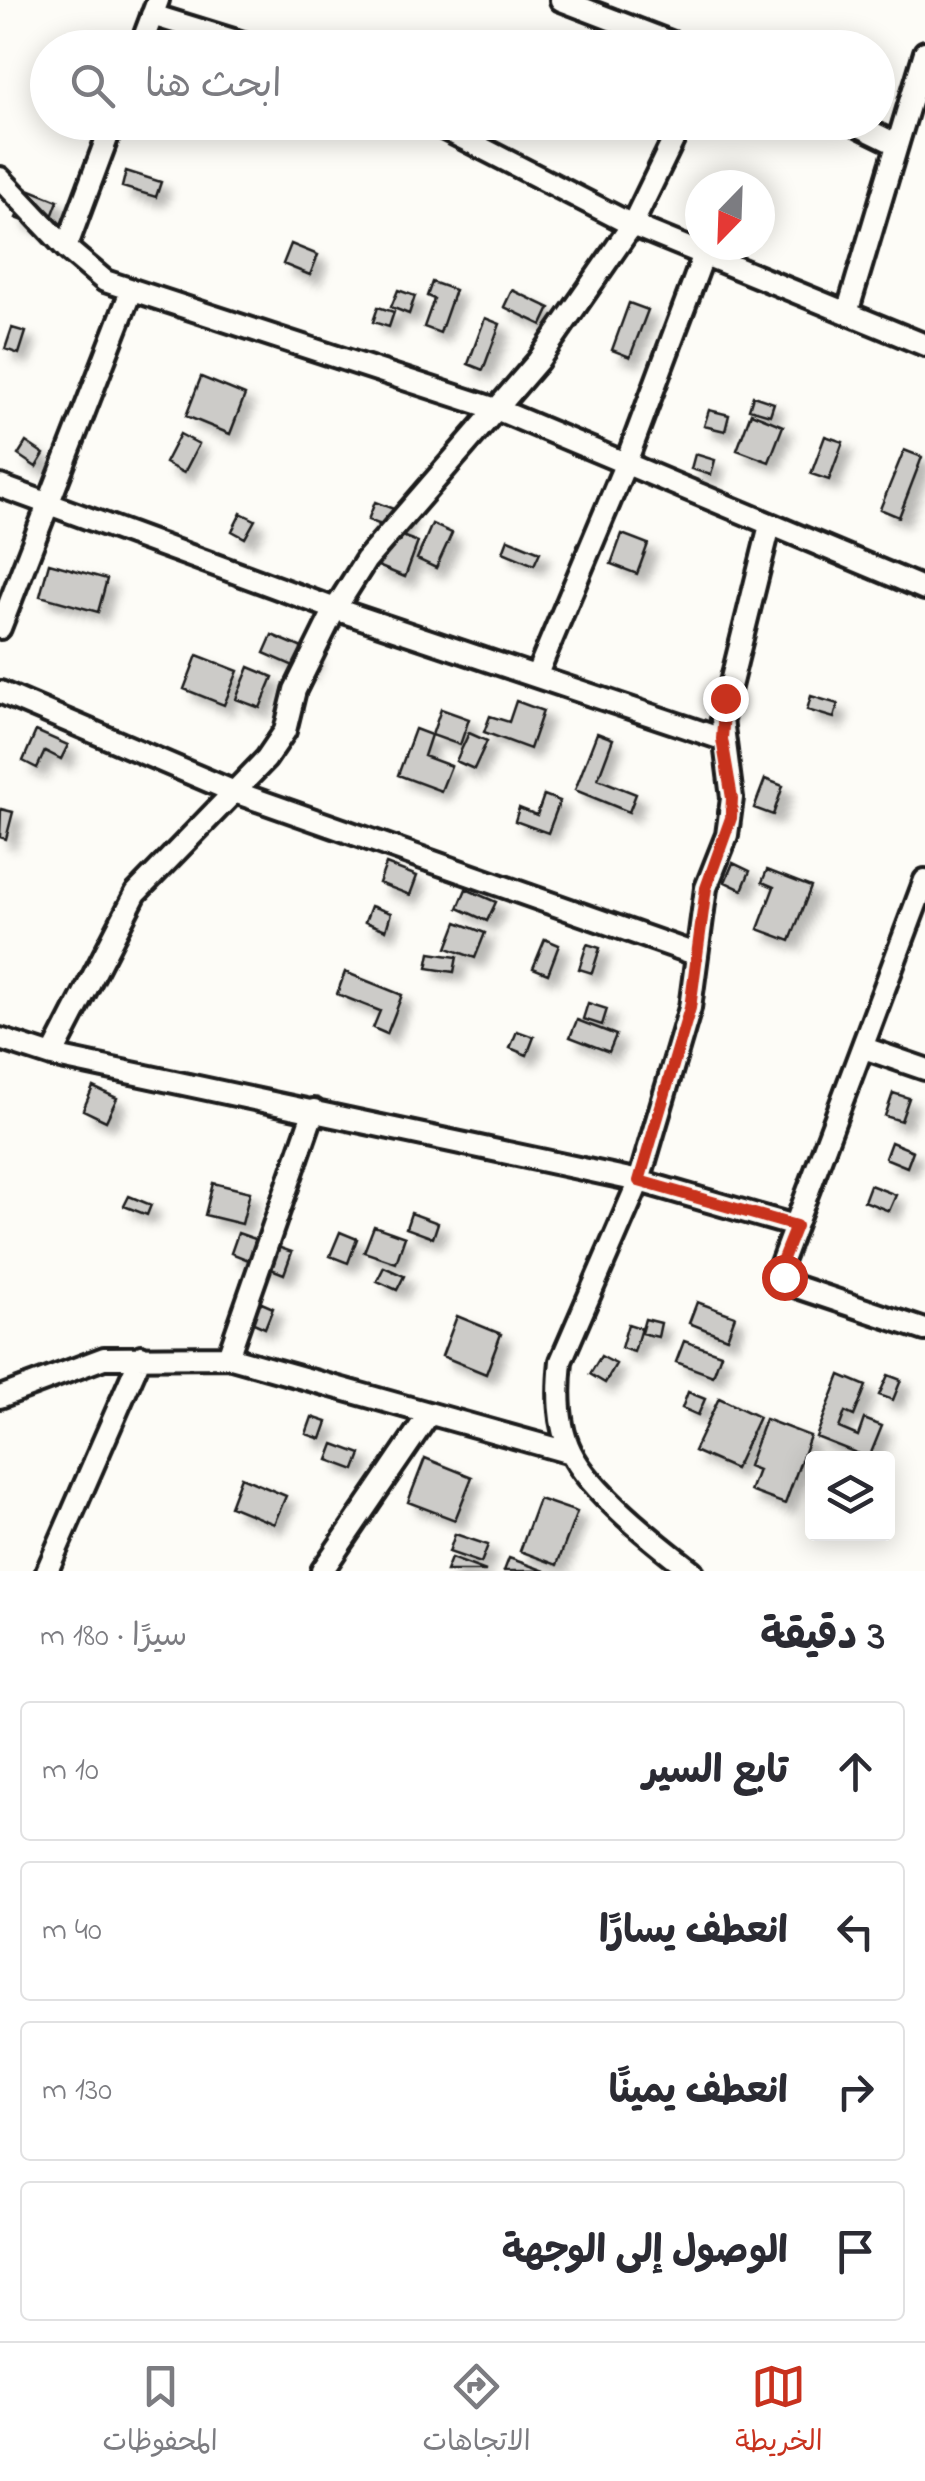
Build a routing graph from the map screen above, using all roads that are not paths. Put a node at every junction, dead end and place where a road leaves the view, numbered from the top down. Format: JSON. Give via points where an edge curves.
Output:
{"nodes":[{"id":1,"x":562,"y":0,"type":"edge"},
{"id":2,"x":155,"y":8,"type":"edge"},
{"id":3,"x":212,"y":30,"type":"edge"},
{"id":4,"x":640,"y":30,"type":"edge"},
{"id":5,"x":925,"y":52,"type":"edge"},
{"id":6,"x":105,"y":140,"type":"edge"},
{"id":7,"x":466,"y":140,"type":"edge"},
{"id":8,"x":673,"y":140,"type":"edge"},
{"id":9,"x":888,"y":140,"type":"edge"},
{"id":10,"x":894,"y":143,"type":"junction"},
{"id":11,"x":0,"y":178,"type":"edge"},
{"id":12,"x":632,"y":224,"type":"junction"},
{"id":13,"x":685,"y":246,"type":"edge"},
{"id":14,"x":66,"y":248,"type":"junction"},
{"id":15,"x":702,"y":260,"type":"edge"},
{"id":16,"x":719,"y":260,"type":"edge"},
{"id":17,"x":131,"y":290,"type":"junction"},
{"id":18,"x":847,"y":312,"type":"junction"},
{"id":19,"x":925,"y":344,"type":"edge"},
{"id":20,"x":496,"y":410,"type":"junction"},
{"id":21,"x":625,"y":465,"type":"junction"},
{"id":22,"x":0,"y":486,"type":"edge"},
{"id":23,"x":46,"y":502,"type":"junction"},
{"id":24,"x":770,"y":525,"type":"junction"},
{"id":25,"x":925,"y":589,"type":"edge"},
{"id":26,"x":335,"y":609,"type":"junction"},
{"id":27,"x":0,"y":628,"type":"edge"},
{"id":28,"x":538,"y":674,"type":"junction"},
{"id":29,"x":0,"y":692,"type":"edge"},
{"id":30,"x":722,"y":739,"type":"junction"},
{"id":31,"x":232,"y":791,"type":"junction"},
{"id":32,"x":925,"y":880,"type":"edge"},
{"id":33,"x":696,"y":954,"type":"junction"},
{"id":34,"x":0,"y":1039,"type":"edge"},
{"id":35,"x":864,"y":1048,"type":"junction"},
{"id":36,"x":52,"y":1056,"type":"junction"},
{"id":37,"x":925,"y":1069,"type":"edge"},
{"id":38,"x":314,"y":1110,"type":"junction"},
{"id":39,"x":639,"y":1181,"type":"junction"},
{"id":40,"x":796,"y":1226,"type":"junction"},
{"id":41,"x":925,"y":1330,"type":"edge"},
{"id":42,"x":141,"y":1356,"type":"junction"},
{"id":43,"x":228,"y":1358,"type":"junction"},
{"id":44,"x":0,"y":1397,"type":"edge"},
{"id":45,"x":429,"y":1414,"type":"junction"},
{"id":46,"x":571,"y":1453,"type":"junction"},
{"id":47,"x":46,"y":1571,"type":"edge"},
{"id":48,"x":322,"y":1571,"type":"edge"},
{"id":49,"x":692,"y":1571,"type":"edge"}],
"edges":[{"from":1,"to":4,"type":"street"},
{"from":2,"to":3,"type":"street"},
{"from":5,"to":10,"type":"street"},
{"from":6,"to":14,"type":"street"},
{"from":7,"to":12,"type":"street"},
{"from":8,"to":12,"type":"street"},
{"from":9,"to":10,"type":"street"},
{"from":10,"to":18,"type":"street"},
{"from":11,"to":14,"type":"street"},
{"from":12,"to":13,"type":"street"},
{"from":12,"to":20,"type":"street"},
{"from":14,"to":17,"type":"street","via":[[105,281]]},
{"from":15,"to":21,"type":"street"},
{"from":16,"to":18,"type":"street"},
{"from":17,"to":20,"type":"street"},
{"from":17,"to":23,"type":"street"},
{"from":18,"to":19,"type":"street"},
{"from":20,"to":21,"type":"street"},
{"from":20,"to":26,"type":"street","via":[[366,560]]},
{"from":21,"to":24,"type":"street"},
{"from":21,"to":28,"type":"street"},
{"from":22,"to":23,"type":"street"},
{"from":23,"to":26,"type":"street"},
{"from":23,"to":27,"type":"street"},
{"from":24,"to":25,"type":"street"},
{"from":24,"to":30,"type":"street","via":[[725,698]]},
{"from":26,"to":28,"type":"street"},
{"from":26,"to":31,"type":"street","via":[[295,690],[285,731]]},
{"from":28,"to":30,"type":"street"},
{"from":29,"to":31,"type":"street"},
{"from":30,"to":33,"type":"street","via":[[731,818],[706,888]]},
{"from":31,"to":33,"type":"street"},
{"from":31,"to":36,"type":"street","via":[[136,892]]},
{"from":32,"to":35,"type":"street"},
{"from":33,"to":39,"type":"street","via":[[690,1008]]},
{"from":34,"to":36,"type":"street"},
{"from":35,"to":37,"type":"street"},
{"from":35,"to":40,"type":"street"},
{"from":36,"to":38,"type":"street"},
{"from":38,"to":39,"type":"street"},
{"from":38,"to":43,"type":"street"},
{"from":39,"to":40,"type":"street"},
{"from":39,"to":46,"type":"street","via":[[561,1361],[558,1391]]},
{"from":40,"to":41,"type":"street","via":[[780,1266],[794,1286]]},
{"from":42,"to":43,"type":"street"},
{"from":42,"to":44,"type":"street","via":[[104,1358]]},
{"from":42,"to":47,"type":"street"},
{"from":43,"to":45,"type":"street"},
{"from":45,"to":46,"type":"street"},
{"from":45,"to":48,"type":"street"},
{"from":46,"to":49,"type":"street","via":[[636,1529]]}]}
